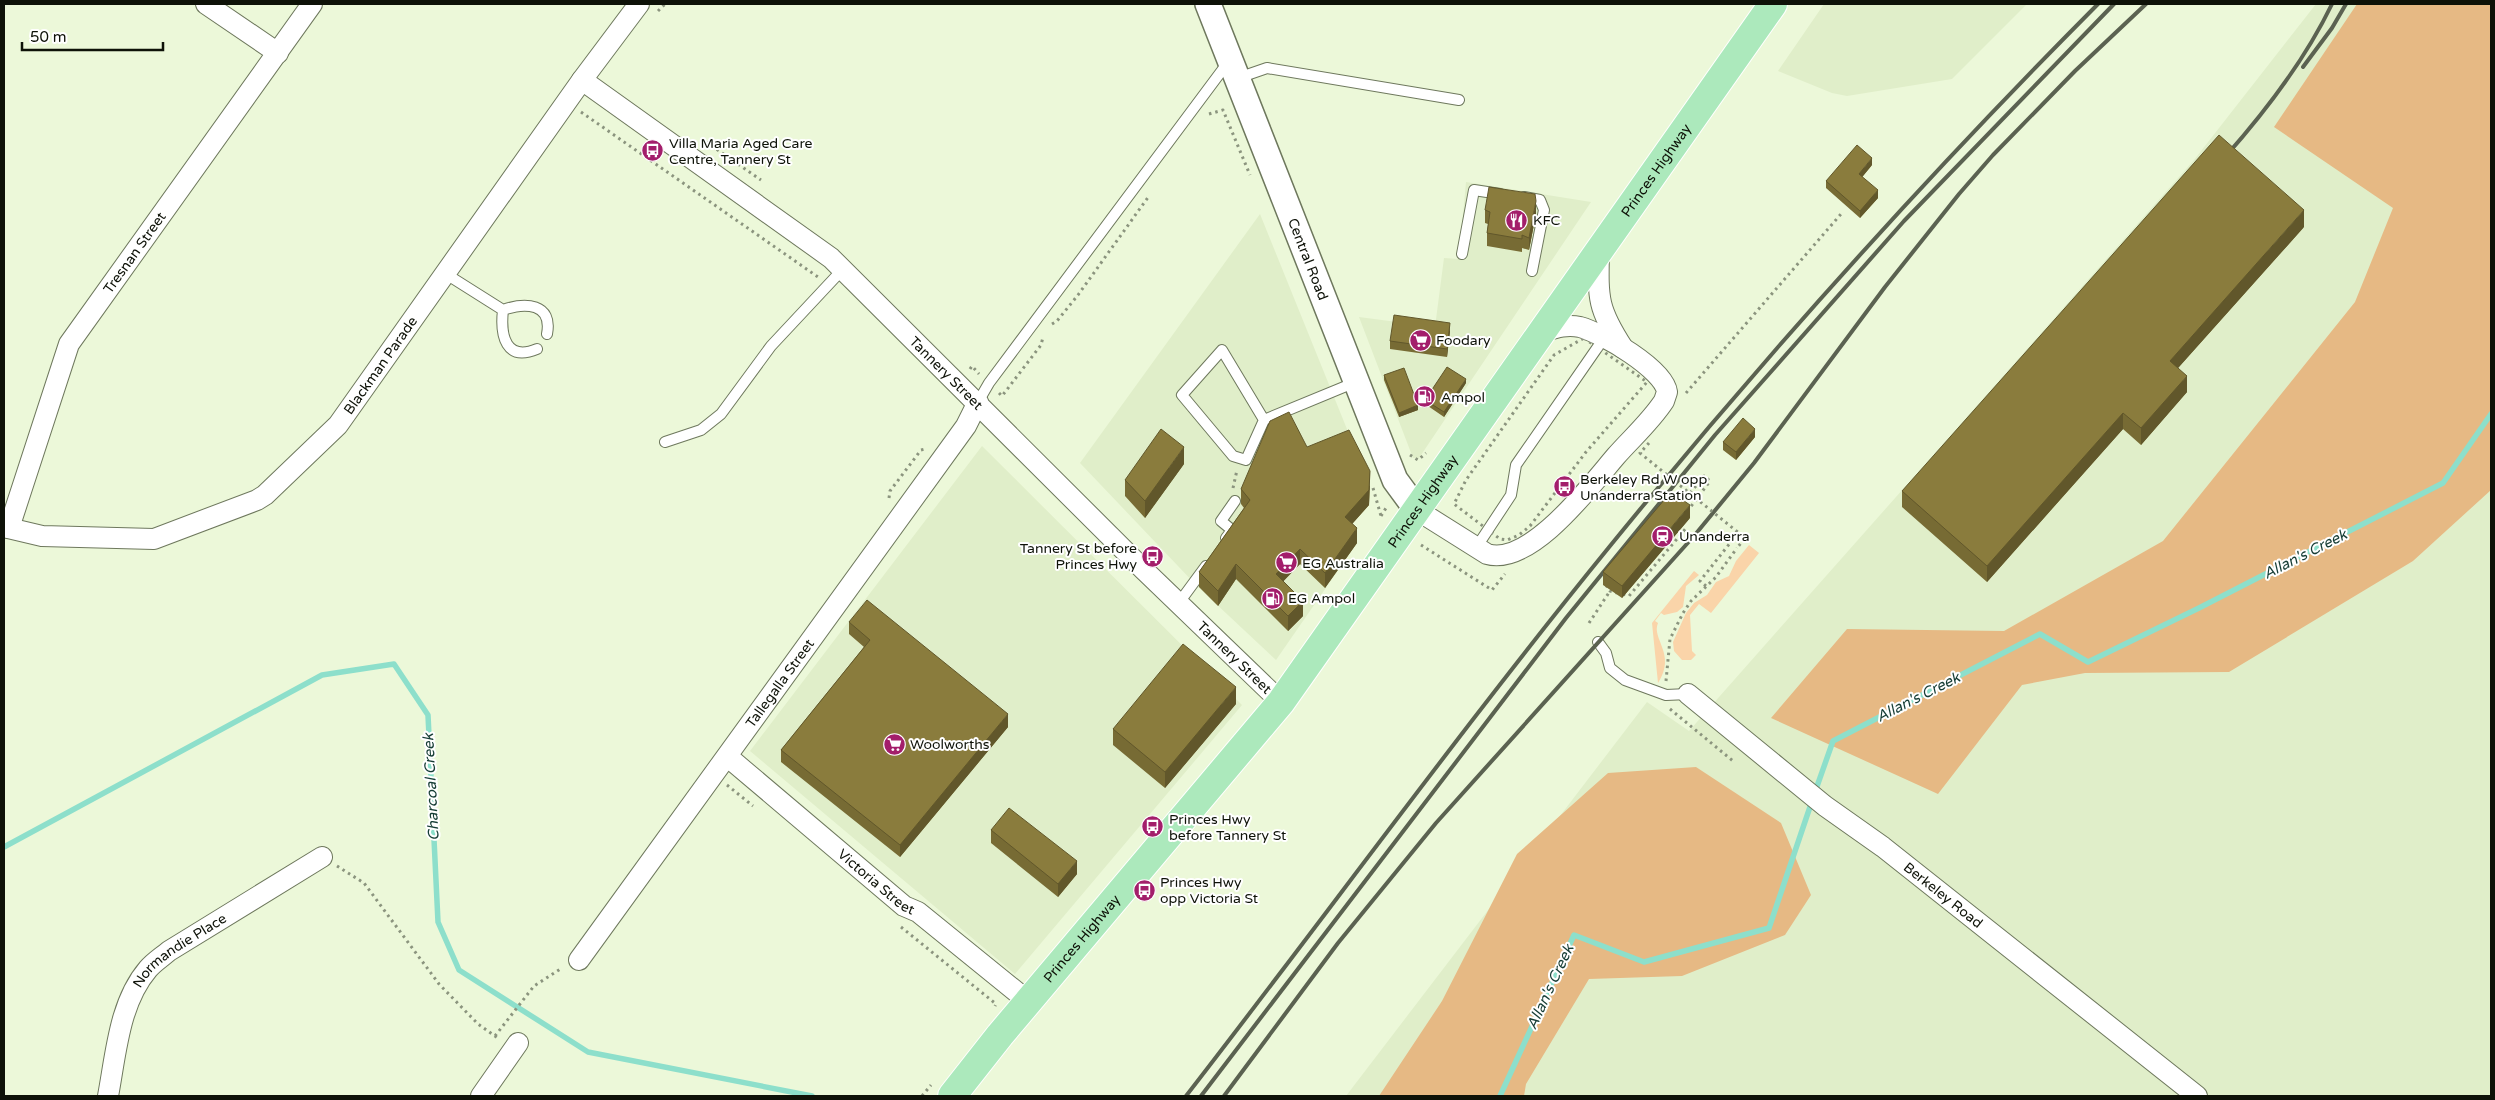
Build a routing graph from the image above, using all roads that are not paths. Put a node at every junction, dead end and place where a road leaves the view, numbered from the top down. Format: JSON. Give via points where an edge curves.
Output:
{"nodes":[{"id":1,"x":206,"y":4,"type":"edge"},
{"id":2,"x":312,"y":4,"type":"edge"},
{"id":3,"x":639,"y":4,"type":"edge"},
{"id":4,"x":1208,"y":4,"type":"edge"},
{"id":5,"x":1773,"y":4,"type":"edge"},
{"id":6,"x":278,"y":53,"type":"junction"},
{"id":7,"x":1233,"y":69,"type":"junction"},
{"id":8,"x":582,"y":80,"type":"junction"},
{"id":9,"x":1458,"y":100,"type":"dead end"},
{"id":10,"x":1599,"y":251,"type":"junction"},
{"id":11,"x":1462,"y":254,"type":"dead end"},
{"id":12,"x":843,"y":269,"type":"junction"},
{"id":13,"x":1532,"y":271,"type":"dead end"},
{"id":14,"x":446,"y":274,"type":"junction"},
{"id":15,"x":503,"y":310,"type":"junction"},
{"id":16,"x":1542,"y":332,"type":"junction"},
{"id":17,"x":547,"y":334,"type":"dead end"},
{"id":18,"x":1595,"y":341,"type":"junction"},
{"id":19,"x":537,"y":348,"type":"dead end"},
{"id":20,"x":1623,"y":348,"type":"junction"},
{"id":21,"x":1356,"y":382,"type":"junction"},
{"id":22,"x":978,"y":402,"type":"junction"},
{"id":23,"x":1264,"y":420,"type":"junction"},
{"id":24,"x":665,"y":442,"type":"dead end"},
{"id":25,"x":1234,"y":501,"type":"road end"},
{"id":26,"x":1417,"y":510,"type":"junction"},
{"id":27,"x":6,"y":528,"type":"edge"},
{"id":28,"x":1476,"y":548,"type":"junction"},
{"id":29,"x":1178,"y":604,"type":"junction"},
{"id":30,"x":1598,"y":642,"type":"dead end"},
{"id":31,"x":1688,"y":694,"type":"joint"},
{"id":32,"x":1281,"y":702,"type":"junction"},
{"id":33,"x":728,"y":756,"type":"junction"},
{"id":34,"x":322,"y":856,"type":"road end"},
{"id":35,"x":578,"y":960,"type":"road end"},
{"id":36,"x":1029,"y":1002,"type":"junction"},
{"id":37,"x":516,"y":1047,"type":"road end"},
{"id":38,"x":108,"y":1096,"type":"edge"},
{"id":39,"x":481,"y":1096,"type":"edge"},
{"id":40,"x":952,"y":1096,"type":"edge"},
{"id":41,"x":2197,"y":1096,"type":"edge"}],
"edges":[{"from":1,"to":6,"type":"street"},
{"from":2,"to":6,"type":"street","name":"Tresnan Street"},
{"from":3,"to":8,"type":"street","name":"Blackman Parade"},
{"from":4,"to":7,"type":"street","name":"Central Road"},
{"from":5,"to":10,"type":"main road","name":"Princes Highway"},
{"from":6,"to":27,"type":"street","name":"Tresnan Street","via":[[69,344]]},
{"from":7,"to":9,"type":"lane","via":[[1267,68]]},
{"from":7,"to":21,"type":"street","name":"Central Road"},
{"from":7,"to":22,"type":"lane","via":[[989,383]]},
{"from":8,"to":12,"type":"street","name":"Tannery Street"},
{"from":8,"to":14,"type":"street","name":"Blackman Parade"},
{"from":10,"to":16,"type":"main road","name":"Princes Highway"},
{"from":10,"to":20,"type":"street","via":[[1600,304]]},
{"from":11,"to":13,"type":"lane","via":[[1474,190],[1540,200],[1544,210]]},
{"from":12,"to":22,"type":"street","name":"Tannery Street"},
{"from":12,"to":24,"type":"lane","via":[[772,346],[721,414],[701,430]]},
{"from":14,"to":15,"type":"lane"},
{"from":14,"to":27,"type":"street","name":"Blackman Parade","via":[[338,425],[257,500],[154,539],[42,536]]},
{"from":15,"to":17,"type":"lane","via":[[518,305],[544,312],[549,324]]},
{"from":15,"to":19,"type":"lane","via":[[501,327],[506,344],[515,352],[526,353]]},
{"from":16,"to":18,"type":"street","via":[[1573,326],[1587,330]]},
{"from":16,"to":26,"type":"main road","name":"Princes Highway"},
{"from":18,"to":20,"type":"street"},
{"from":18,"to":28,"type":"lane","via":[[1516,464],[1511,494]]},
{"from":20,"to":28,"type":"street","via":[[1664,382],[1667,392],[1662,405],[1570,508],[1533,540],[1519,550],[1500,556]]},
{"from":21,"to":23,"type":"lane"},
{"from":21,"to":26,"type":"street","name":"Central Road","via":[[1394,480]]},
{"from":22,"to":29,"type":"street","name":"Tannery Street"},
{"from":22,"to":33,"type":"street","name":"Tallegalla Street","via":[[966,426]]},
{"from":23,"to":23,"type":"lane","via":[[1246,460],[1234,456],[1182,394],[1222,350]]},
{"from":25,"to":29,"type":"lane","via":[[1221,521],[1232,530]]},
{"from":26,"to":28,"type":"street"},
{"from":26,"to":32,"type":"main road","name":"Princes Highway"},
{"from":29,"to":32,"type":"street","name":"Tannery Street"},
{"from":30,"to":31,"type":"lane","via":[[1616,674],[1652,692]]},
{"from":31,"to":41,"type":"street","name":"Berkeley Road","via":[[1825,806],[1883,847]]},
{"from":32,"to":36,"type":"main road","name":"Princes Highway"},
{"from":33,"to":35,"type":"street","name":"Tallegalla Street"},
{"from":33,"to":36,"type":"street","name":"Victoria Street","via":[[904,906],[918,912]]},
{"from":34,"to":38,"type":"street","name":"Normandie Place","via":[[169,951],[148,969],[132,994],[123,1017]]},
{"from":36,"to":40,"type":"main road","name":"Princes Highway"},
{"from":37,"to":39,"type":"street"}]}
